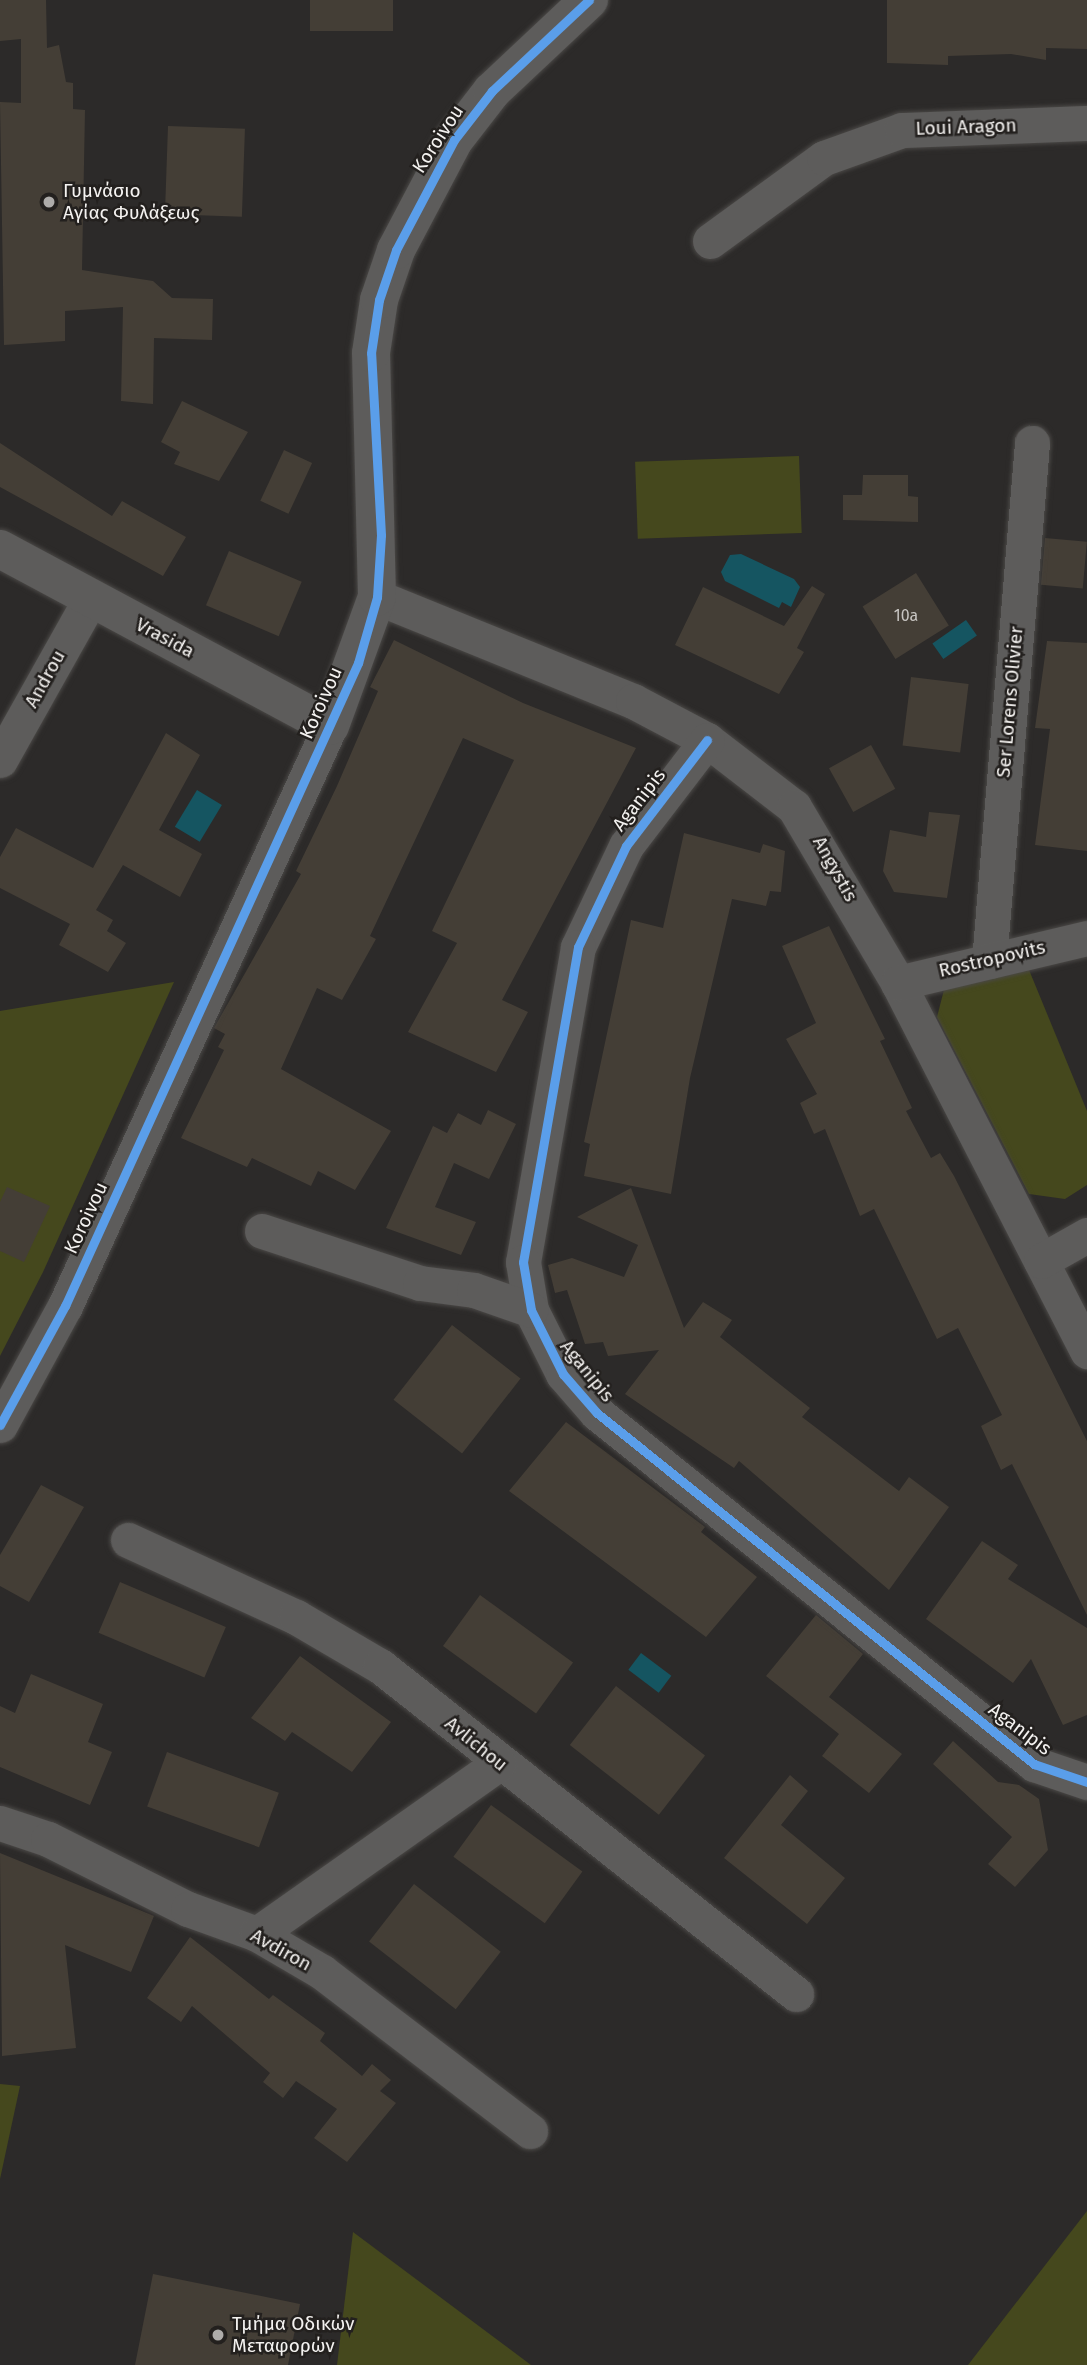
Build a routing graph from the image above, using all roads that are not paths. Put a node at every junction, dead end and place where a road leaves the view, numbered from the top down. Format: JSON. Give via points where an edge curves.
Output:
{"nodes":[{"id":1,"x":589,"y":0,"type":"edge"},
{"id":2,"x":1087,"y":123,"type":"edge"},
{"id":3,"x":710,"y":241,"type":"dead end"},
{"id":4,"x":1032,"y":443,"type":"dead end"},
{"id":5,"x":0,"y":549,"type":"edge"},
{"id":6,"x":377,"y":597,"type":"junction"},
{"id":7,"x":91,"y":598,"type":"junction"},
{"id":8,"x":330,"y":726,"type":"junction"},
{"id":9,"x":707,"y":740,"type":"junction"},
{"id":10,"x":0,"y":760,"type":"edge"},
{"id":11,"x":1087,"y":938,"type":"edge"},
{"id":12,"x":989,"y":961,"type":"junction"},
{"id":13,"x":898,"y":983,"type":"junction"},
{"id":14,"x":262,"y":1231,"type":"dead end"},
{"id":15,"x":1087,"y":1235,"type":"edge"},
{"id":16,"x":1041,"y":1261,"type":"junction"},
{"id":17,"x":531,"y":1310,"type":"junction"},
{"id":18,"x":1087,"y":1352,"type":"edge"},
{"id":19,"x":0,"y":1425,"type":"edge"},
{"id":20,"x":128,"y":1540,"type":"dead end"},
{"id":21,"x":499,"y":1763,"type":"junction"},
{"id":22,"x":1087,"y":1782,"type":"edge"},
{"id":23,"x":0,"y":1823,"type":"edge"},
{"id":24,"x":257,"y":1934,"type":"junction"},
{"id":25,"x":796,"y":1994,"type":"dead end"},
{"id":26,"x":530,"y":2131,"type":"dead end"}],
"edges":[{"from":1,"to":6,"type":"street","name":"Koroivou","via":[[492,91],[454,140],[396,250],[379,300],[371,353]]},
{"from":2,"to":3,"type":"street","name":"Loui Aragon","via":[[902,130],[824,158]]},
{"from":4,"to":12,"type":"street","name":"Ser Lorens Olivier"},
{"from":5,"to":7,"type":"street","name":"Vrasida"},
{"from":6,"to":8,"type":"street","name":"Koroivou"},
{"from":6,"to":9,"type":"street","name":"Angystis","via":[[633,701]]},
{"from":7,"to":8,"type":"street","name":"Vrasida"},
{"from":7,"to":10,"type":"street","name":"Androu"},
{"from":8,"to":19,"type":"street","name":"Koroivou","via":[[65,1306]]},
{"from":9,"to":13,"type":"street","name":"Angystis","via":[[767,783],[814,831]]},
{"from":9,"to":17,"type":"street","name":"Aganipis","via":[[626,846],[578,947],[523,1262]]},
{"from":11,"to":12,"type":"street","name":"Rostropovits"},
{"from":12,"to":13,"type":"street","name":"Rostropovits"},
{"from":13,"to":16,"type":"street","name":"Angystis"},
{"from":14,"to":17,"type":"street","via":[[420,1283],[474,1290]]},
{"from":15,"to":16,"type":"street"},
{"from":16,"to":18,"type":"street","name":"Angystis"},
{"from":17,"to":22,"type":"street","name":"Aganipis","via":[[557,1364],[597,1413],[1034,1764]]},
{"from":20,"to":21,"type":"street","name":"Avlichou","via":[[296,1617],[380,1666]]},
{"from":21,"to":24,"type":"street"},
{"from":21,"to":25,"type":"street","name":"Avlichou"},
{"from":23,"to":24,"type":"street","name":"Avdiron","via":[[48,1839],[188,1909]]},
{"from":24,"to":26,"type":"street","name":"Avdiron","via":[[321,1972]]}]}
